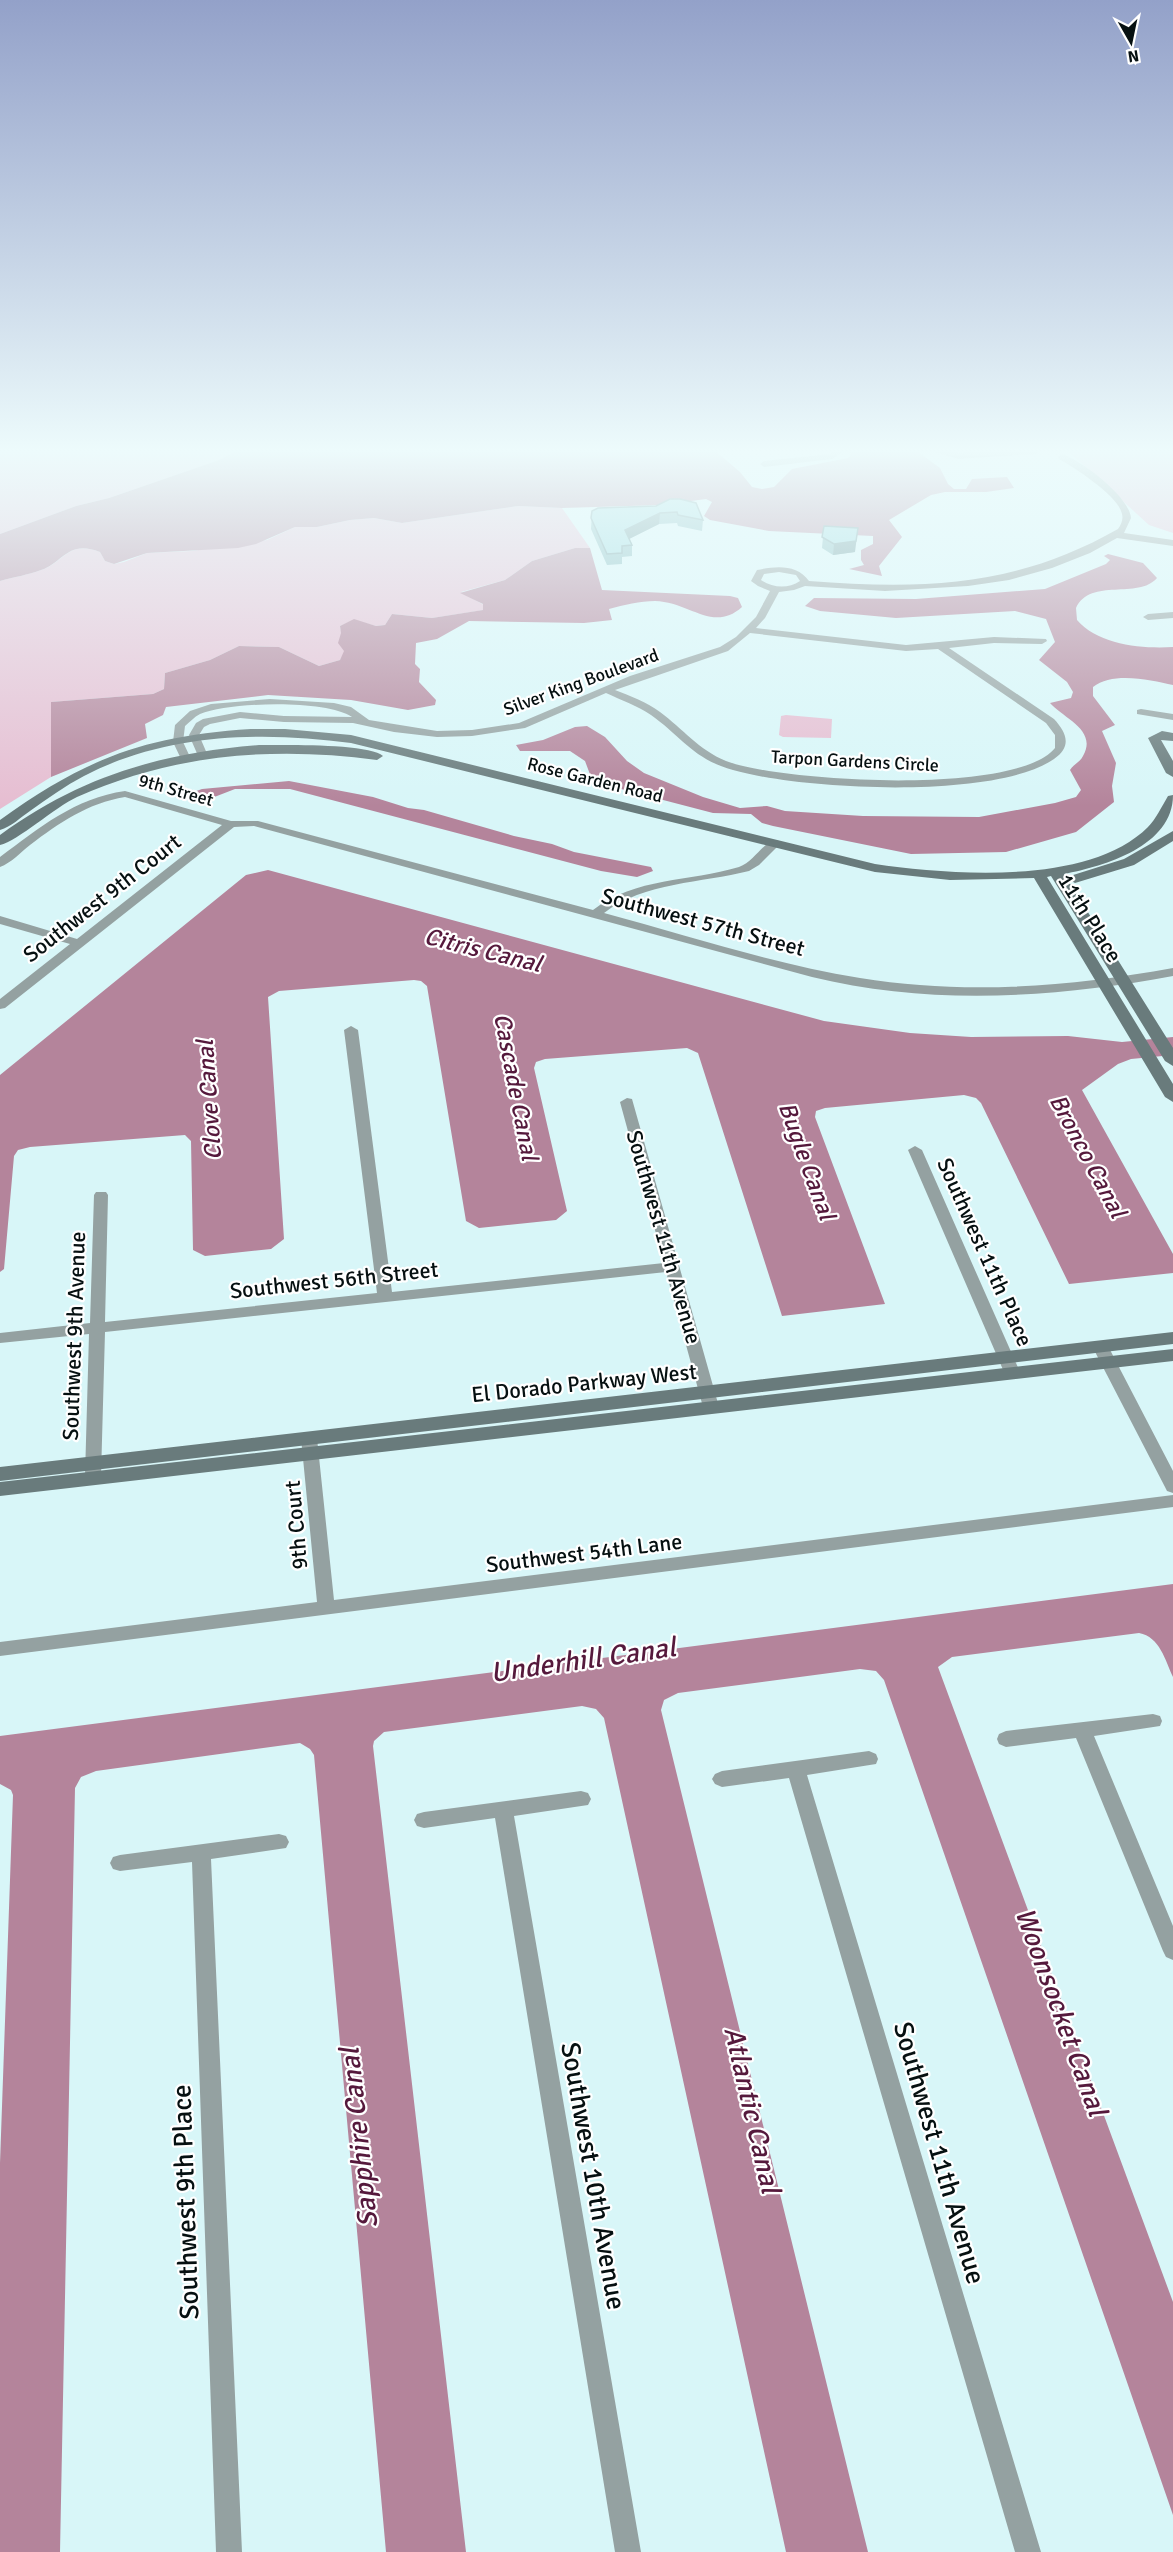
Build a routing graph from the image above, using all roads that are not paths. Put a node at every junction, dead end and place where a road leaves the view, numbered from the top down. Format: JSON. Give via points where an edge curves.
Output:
{"nodes":[{"id":1,"x":1045,"y":568,"type":"edge"},
{"id":2,"x":805,"y":581,"type":"junction"},
{"id":3,"x":776,"y":589,"type":"junction"},
{"id":4,"x":1173,"y":615,"type":"edge"},
{"id":5,"x":1148,"y":617,"type":"dead end"},
{"id":6,"x":749,"y":630,"type":"junction"},
{"id":7,"x":1042,"y":641,"type":"dead end"},
{"id":8,"x":940,"y":646,"type":"junction"},
{"id":9,"x":607,"y":690,"type":"junction"},
{"id":10,"x":261,"y":702,"type":"junction"},
{"id":11,"x":323,"y":705,"type":"junction"},
{"id":12,"x":198,"y":711,"type":"junction"},
{"id":13,"x":1142,"y":712,"type":"dead end"},
{"id":14,"x":256,"y":717,"type":"junction"},
{"id":15,"x":1173,"y":717,"type":"edge"},
{"id":16,"x":213,"y":719,"type":"junction"},
{"id":17,"x":318,"y":719,"type":"junction"},
{"id":18,"x":367,"y":722,"type":"junction"},
{"id":19,"x":1173,"y":737,"type":"edge"},
{"id":20,"x":195,"y":739,"type":"junction"},
{"id":21,"x":178,"y":741,"type":"junction"},
{"id":22,"x":203,"y":756,"type":"junction"},
{"id":23,"x":186,"y":759,"type":"junction"},
{"id":24,"x":1170,"y":759,"type":"edge"},
{"id":25,"x":1173,"y":773,"type":"edge"},
{"id":26,"x":1173,"y":799,"type":"edge"},
{"id":27,"x":231,"y":824,"type":"junction"},
{"id":28,"x":0,"y":826,"type":"edge"},
{"id":29,"x":1173,"y":835,"type":"edge"},
{"id":30,"x":0,"y":841,"type":"edge"},
{"id":31,"x":772,"y":847,"type":"junction"},
{"id":32,"x":0,"y":863,"type":"edge"},
{"id":33,"x":1059,"y":876,"type":"junction"},
{"id":34,"x":1041,"y":879,"type":"junction"},
{"id":35,"x":596,"y":914,"type":"junction"},
{"id":36,"x":0,"y":920,"type":"edge"},
{"id":37,"x":78,"y":943,"type":"junction"},
{"id":38,"x":1173,"y":972,"type":"edge"},
{"id":39,"x":1124,"y":980,"type":"junction"},
{"id":40,"x":1106,"y":984,"type":"junction"},
{"id":41,"x":0,"y":1005,"type":"edge"},
{"id":42,"x":351,"y":1030,"type":"dead end"},
{"id":43,"x":1173,"y":1061,"type":"edge"},
{"id":44,"x":1173,"y":1097,"type":"edge"},
{"id":45,"x":627,"y":1102,"type":"dead end"},
{"id":46,"x":915,"y":1150,"type":"dead end"},
{"id":47,"x":101,"y":1195,"type":"dead end"},
{"id":48,"x":673,"y":1267,"type":"junction"},
{"id":49,"x":385,"y":1298,"type":"junction"},
{"id":50,"x":96,"y":1328,"type":"junction"},
{"id":51,"x":0,"y":1338,"type":"edge"},
{"id":52,"x":1173,"y":1338,"type":"edge"},
{"id":53,"x":1104,"y":1354,"type":"junction"},
{"id":54,"x":1173,"y":1355,"type":"edge"},
{"id":55,"x":1009,"y":1365,"type":"junction"},
{"id":56,"x":709,"y":1400,"type":"junction"},
{"id":57,"x":310,"y":1446,"type":"junction"},
{"id":58,"x":93,"y":1471,"type":"junction"},
{"id":59,"x":0,"y":1474,"type":"edge"},
{"id":60,"x":1173,"y":1487,"type":"edge"},
{"id":61,"x":0,"y":1489,"type":"edge"},
{"id":62,"x":1173,"y":1501,"type":"edge"},
{"id":63,"x":326,"y":1608,"type":"junction"},
{"id":64,"x":0,"y":1649,"type":"edge"},
{"id":65,"x":1153,"y":1720,"type":"dead end"},
{"id":66,"x":1081,"y":1728,"type":"junction"},
{"id":67,"x":1006,"y":1739,"type":"dead end"},
{"id":68,"x":869,"y":1759,"type":"dead end"},
{"id":69,"x":796,"y":1769,"type":"junction"},
{"id":70,"x":722,"y":1779,"type":"dead end"},
{"id":71,"x":581,"y":1799,"type":"dead end"},
{"id":72,"x":503,"y":1809,"type":"junction"},
{"id":73,"x":424,"y":1820,"type":"dead end"},
{"id":74,"x":279,"y":1842,"type":"dead end"},
{"id":75,"x":201,"y":1851,"type":"junction"},
{"id":76,"x":120,"y":1863,"type":"dead end"},
{"id":77,"x":1173,"y":1951,"type":"edge"},
{"id":78,"x":229,"y":2552,"type":"edge"},
{"id":79,"x":628,"y":2552,"type":"edge"},
{"id":80,"x":1028,"y":2552,"type":"edge"}],
"edges":[{"from":1,"to":2,"type":"street","via":[[1015,577],[905,587],[870,588]]},
{"from":2,"to":3,"type":"street","via":[[793,588]]},
{"from":2,"to":3,"type":"street","via":[[800,573],[787,569],[765,570],[756,575],[759,584]]},
{"from":3,"to":6,"type":"street","name":"Silver King Boulevard"},
{"from":4,"to":5,"type":"street"},
{"from":6,"to":8,"type":"street","via":[[906,648]]},
{"from":6,"to":9,"type":"street","name":"Silver King Boulevard","via":[[724,649]]},
{"from":7,"to":8,"type":"street","via":[[987,640]]},
{"from":8,"to":9,"type":"street","name":"Tarpon Gardens Circle","via":[[1058,729],[1061,748],[1054,757],[1021,771],[952,783],[859,782],[767,774],[712,760],[692,748],[656,715]]},
{"from":9,"to":18,"type":"street","name":"Silver King Boulevard","via":[[532,722],[489,732],[422,733]]},
{"from":10,"to":11,"type":"street","name":"Silver King Boulevard"},
{"from":10,"to":12,"type":"street","name":"Silver King Boulevard","via":[[223,704]]},
{"from":10,"to":14,"type":"street"},
{"from":11,"to":17,"type":"street"},
{"from":11,"to":18,"type":"street","name":"Silver King Boulevard","via":[[347,709]]},
{"from":12,"to":16,"type":"street"},
{"from":12,"to":21,"type":"street","via":[[182,723]]},
{"from":13,"to":15,"type":"street"},
{"from":14,"to":16,"type":"street","name":"Silver King Boulevard"},
{"from":14,"to":17,"type":"street","name":"Silver King Boulevard"},
{"from":16,"to":20,"type":"street","via":[[200,725]]},
{"from":17,"to":18,"type":"street","name":"Silver King Boulevard"},
{"from":19,"to":24,"type":"street","via":[[1154,738]]},
{"from":20,"to":21,"type":"street","name":"Rose Garden Road"},
{"from":20,"to":22,"type":"street"},
{"from":20,"to":31,"type":"street","name":"Rose Garden Road","via":[[278,732],[351,739]]},
{"from":21,"to":23,"type":"street"},
{"from":21,"to":28,"type":"street","name":"Rose Garden Road","via":[[130,753],[87,770]]},
{"from":22,"to":23,"type":"street","name":"Rose Garden Road"},
{"from":22,"to":31,"type":"street","name":"Rose Garden Road","via":[[296,749],[375,756]]},
{"from":23,"to":30,"type":"street","name":"Rose Garden Road","via":[[133,771],[85,789],[41,812]]},
{"from":24,"to":25,"type":"street"},
{"from":26,"to":33,"type":"street","name":"Rose Garden Road","via":[[1158,825],[1135,843]]},
{"from":27,"to":32,"type":"street","name":"9th Street","via":[[139,797],[112,795],[66,817]]},
{"from":27,"to":35,"type":"street","name":"Southwest 57th Street","via":[[254,823]]},
{"from":27,"to":37,"type":"street","name":"Southwest 9th Court"},
{"from":29,"to":33,"type":"street","name":"Rose Garden Road","via":[[1129,862]]},
{"from":31,"to":34,"type":"street","name":"Rose Garden Road","via":[[870,877],[917,884],[989,888]]},
{"from":31,"to":35,"type":"street","via":[[745,869],[629,894],[614,899]]},
{"from":33,"to":34,"type":"street","name":"Rose Garden Road"},
{"from":33,"to":39,"type":"street","name":"11th Place"},
{"from":34,"to":40,"type":"street","name":"11th Place"},
{"from":35,"to":40,"type":"street","name":"Southwest 57th Street","via":[[816,974],[878,985],[941,992],[1006,993]]},
{"from":36,"to":37,"type":"street"},
{"from":37,"to":41,"type":"street","name":"Southwest 9th Court"},
{"from":38,"to":39,"type":"street","name":"Southwest 57th Street"},
{"from":39,"to":40,"type":"street","name":"Southwest 57th Street"},
{"from":39,"to":43,"type":"street","name":"11th Place"},
{"from":40,"to":44,"type":"street","name":"11th Place"},
{"from":42,"to":49,"type":"street"},
{"from":45,"to":48,"type":"street","name":"Southwest 11th Avenue"},
{"from":46,"to":55,"type":"street","name":"Southwest 11th Place"},
{"from":47,"to":50,"type":"street","name":"Southwest 9th Avenue"},
{"from":48,"to":49,"type":"street","name":"Southwest 56th Street"},
{"from":48,"to":56,"type":"street","name":"Southwest 11th Avenue"},
{"from":49,"to":50,"type":"street","name":"Southwest 56th Street"},
{"from":50,"to":51,"type":"street","name":"Southwest 56th Street"},
{"from":50,"to":58,"type":"street","name":"Southwest 9th Avenue"},
{"from":52,"to":53,"type":"street","name":"El Dorado Parkway West"},
{"from":53,"to":54,"type":"street","name":"El Dorado Parkway West"},
{"from":53,"to":55,"type":"street","name":"El Dorado Parkway West"},
{"from":53,"to":60,"type":"street"},
{"from":55,"to":56,"type":"street","name":"El Dorado Parkway West"},
{"from":56,"to":57,"type":"street","name":"El Dorado Parkway West"},
{"from":57,"to":58,"type":"street","name":"El Dorado Parkway West"},
{"from":57,"to":63,"type":"street","name":"9th Court"},
{"from":58,"to":59,"type":"street","name":"El Dorado Parkway West"},
{"from":58,"to":61,"type":"street","name":"El Dorado Parkway West"},
{"from":62,"to":63,"type":"street","name":"Southwest 54th Lane"},
{"from":63,"to":64,"type":"street","name":"Southwest 54th Lane"},
{"from":65,"to":66,"type":"street"},
{"from":66,"to":67,"type":"street"},
{"from":66,"to":77,"type":"street"},
{"from":68,"to":69,"type":"street"},
{"from":69,"to":70,"type":"street"},
{"from":69,"to":80,"type":"street","name":"Southwest 11th Avenue"},
{"from":71,"to":72,"type":"street"},
{"from":72,"to":73,"type":"street"},
{"from":72,"to":79,"type":"street","name":"Southwest 10th Avenue"},
{"from":74,"to":75,"type":"street"},
{"from":75,"to":76,"type":"street"},
{"from":75,"to":78,"type":"street","name":"Southwest 9th Place"}]}
